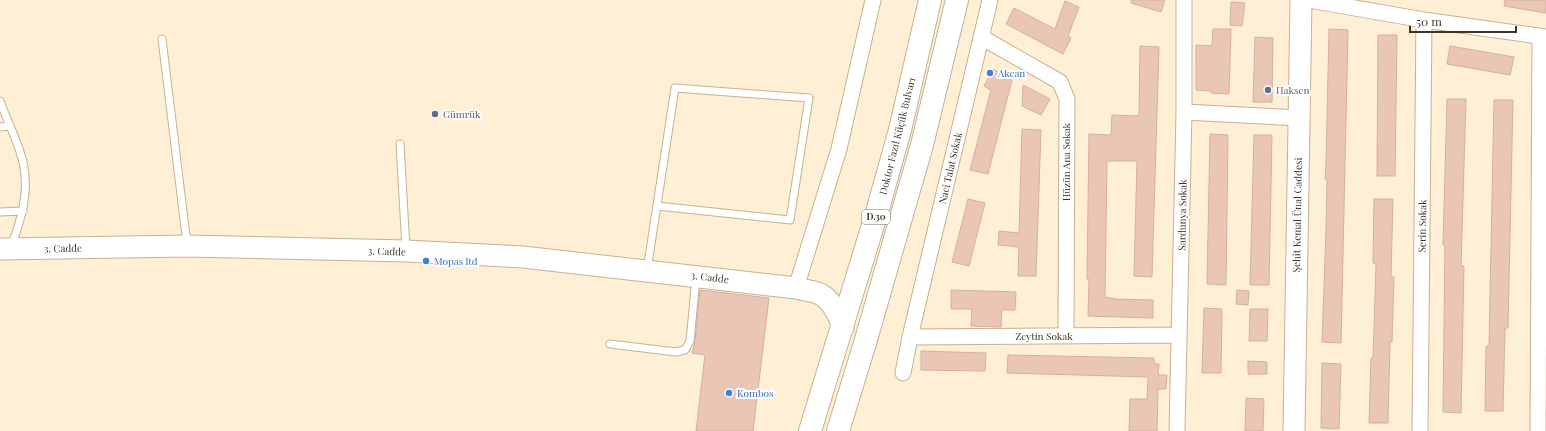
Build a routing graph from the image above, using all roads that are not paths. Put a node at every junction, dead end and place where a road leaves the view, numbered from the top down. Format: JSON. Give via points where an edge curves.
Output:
{"nodes":[{"id":1,"x":872,"y":0,"type":"edge"},
{"id":2,"x":930,"y":0,"type":"edge"},
{"id":3,"x":957,"y":0,"type":"edge"},
{"id":4,"x":990,"y":0,"type":"edge"},
{"id":5,"x":1184,"y":0,"type":"edge"},
{"id":6,"x":1301,"y":0,"type":"edge"},
{"id":7,"x":1309,"y":0,"type":"edge"},
{"id":8,"x":1424,"y":20,"type":"junction"},
{"id":9,"x":980,"y":37,"type":"junction"},
{"id":10,"x":1543,"y":37,"type":"edge"},
{"id":11,"x":162,"y":39,"type":"dead end"},
{"id":12,"x":0,"y":101,"type":"edge"},
{"id":13,"x":1184,"y":112,"type":"junction"},
{"id":14,"x":1300,"y":118,"type":"junction"},
{"id":15,"x":9,"y":126,"type":"junction"},
{"id":16,"x":0,"y":128,"type":"edge"},
{"id":17,"x":400,"y":144,"type":"dead end"},
{"id":18,"x":657,"y":206,"type":"junction"},
{"id":19,"x":23,"y":211,"type":"junction"},
{"id":20,"x":0,"y":212,"type":"edge"},
{"id":21,"x":187,"y":246,"type":"junction"},
{"id":22,"x":5,"y":249,"type":"edge"},
{"id":23,"x":406,"y":251,"type":"junction"},
{"id":24,"x":862,"y":262,"type":"junction"},
{"id":25,"x":648,"y":270,"type":"junction"},
{"id":26,"x":696,"y":276,"type":"junction"},
{"id":27,"x":796,"y":288,"type":"junction"},
{"id":28,"x":820,"y":294,"type":"junction"},
{"id":29,"x":843,"y":328,"type":"junction"},
{"id":30,"x":1066,"y":335,"type":"junction"},
{"id":31,"x":1178,"y":335,"type":"junction"},
{"id":32,"x":910,"y":337,"type":"junction"},
{"id":33,"x":610,"y":344,"type":"dead end"},
{"id":34,"x":903,"y":372,"type":"dead end"},
{"id":35,"x":810,"y":431,"type":"edge"},
{"id":36,"x":838,"y":431,"type":"edge"},
{"id":37,"x":1177,"y":431,"type":"edge"},
{"id":38,"x":1294,"y":431,"type":"edge"},
{"id":39,"x":1420,"y":431,"type":"edge"},
{"id":40,"x":1538,"y":431,"type":"edge"}],
"edges":[{"from":1,"to":27,"type":"street","via":[[838,149]]},
{"from":2,"to":24,"type":"highway","name":"Doktor Fazıl Küçük Bulvarı","number":"D.30","via":[[900,130]]},
{"from":3,"to":36,"type":"highway","number":"D.30","via":[[922,145]]},
{"from":4,"to":9,"type":"street","name":"Naci Talat Sokak"},
{"from":5,"to":13,"type":"street","name":"Sardunya Sokak"},
{"from":6,"to":14,"type":"street","name":"Şehit Kemal Ünal Caddesi"},
{"from":7,"to":8,"type":"street"},
{"from":8,"to":10,"type":"street"},
{"from":8,"to":39,"type":"street","name":"Serin Sokak"},
{"from":9,"to":30,"type":"street","name":"Hüzün Ana Sokak","via":[[1060,82],[1067,99]]},
{"from":9,"to":32,"type":"street","name":"Naci Talat Sokak"},
{"from":10,"to":40,"type":"street"},
{"from":11,"to":21,"type":"lane"},
{"from":12,"to":15,"type":"lane"},
{"from":13,"to":14,"type":"street"},
{"from":13,"to":31,"type":"street","name":"Sardunya Sokak"},
{"from":14,"to":38,"type":"street","name":"Şehit Kemal Ünal Caddesi"},
{"from":15,"to":16,"type":"lane"},
{"from":15,"to":19,"type":"lane","via":[[23,162],[26,190]]},
{"from":17,"to":23,"type":"lane"},
{"from":18,"to":18,"type":"lane","via":[[675,88],[809,98],[790,220]]},
{"from":18,"to":25,"type":"lane"},
{"from":19,"to":20,"type":"lane"},
{"from":19,"to":22,"type":"lane"},
{"from":21,"to":22,"type":"street","name":"3. Cadde"},
{"from":21,"to":23,"type":"street","name":"3. Cadde"},
{"from":23,"to":25,"type":"street","name":"3. Cadde","via":[[523,257]]},
{"from":24,"to":28,"type":"street","via":[[851,281],[841,288]]},
{"from":24,"to":29,"type":"highway","name":"Doktor Fazıl Küçük Bulvarı","number":"D.30"},
{"from":25,"to":26,"type":"street","name":"3. Cadde"},
{"from":26,"to":27,"type":"street","name":"3. Cadde"},
{"from":26,"to":33,"type":"lane","via":[[690,341],[685,350],[676,352]]},
{"from":27,"to":28,"type":"street","name":"3. Cadde"},
{"from":28,"to":29,"type":"street","via":[[834,307]]},
{"from":29,"to":35,"type":"highway","name":"Doktor Fazıl Küçük Bulvarı","number":"D.30"},
{"from":30,"to":31,"type":"street","name":"Zeytin Sokak"},
{"from":30,"to":32,"type":"street","name":"Zeytin Sokak"},
{"from":31,"to":37,"type":"street","name":"Sardunya Sokak"},
{"from":32,"to":34,"type":"street","name":"Naci Talat Sokak"}]}
